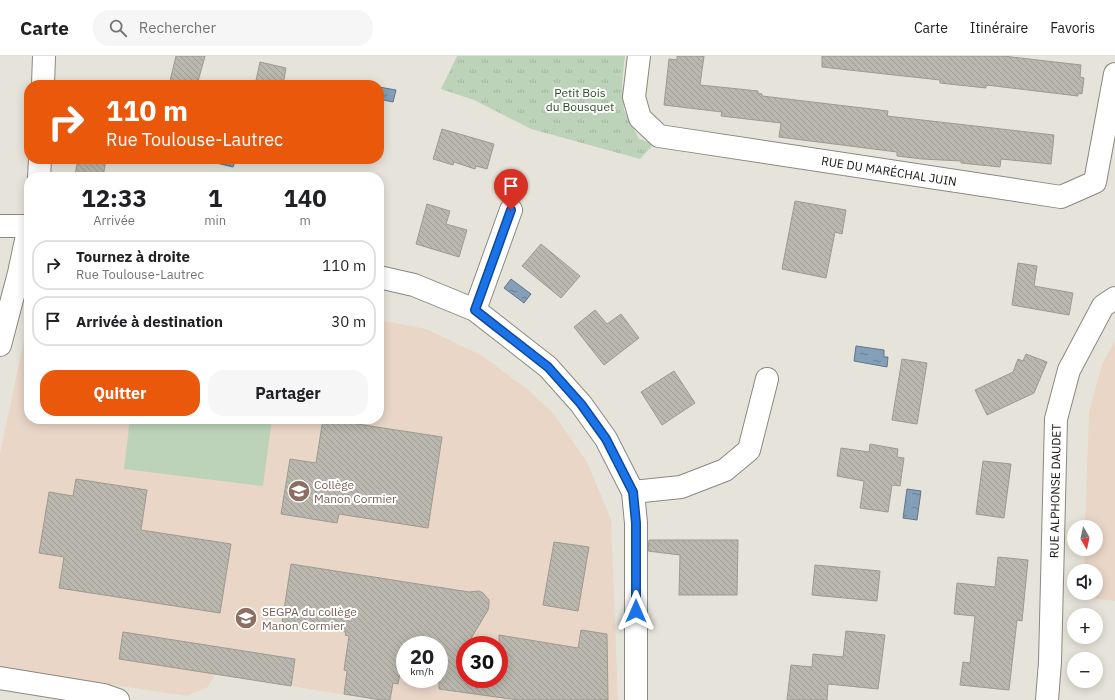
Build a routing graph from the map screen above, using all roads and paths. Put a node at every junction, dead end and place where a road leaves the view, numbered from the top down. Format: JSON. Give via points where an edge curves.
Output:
{"nodes":[{"id":1,"x":44,"y":56,"type":"edge"},
{"id":2,"x":638,"y":56,"type":"edge"},
{"id":3,"x":1115,"y":74,"type":"edge"},
{"id":4,"x":43,"y":80,"type":"edge"},
{"id":5,"x":511,"y":210,"type":"dead end"},
{"id":6,"x":0,"y":226,"type":"edge"},
{"id":7,"x":24,"y":226,"type":"edge"},
{"id":8,"x":24,"y":250,"type":"edge"},
{"id":9,"x":384,"y":278,"type":"edge"},
{"id":10,"x":1115,"y":298,"type":"edge"},
{"id":11,"x":475,"y":310,"type":"junction"},
{"id":12,"x":0,"y":345,"type":"edge"},
{"id":13,"x":767,"y":379,"type":"dead end"},
{"id":14,"x":633,"y":492,"type":"junction"},
{"id":15,"x":0,"y":678,"type":"edge"},
{"id":16,"x":118,"y":700,"type":"edge"},
{"id":17,"x":636,"y":700,"type":"edge"},
{"id":18,"x":1047,"y":700,"type":"edge"}],
"edges":[{"from":1,"to":4,"type":"street"},
{"from":2,"to":3,"type":"street","name":"RUE DU MARÉCHAL JUIN","via":[[634,97],[640,118],[659,136],[1061,197],[1096,182]]},
{"from":5,"to":11,"type":"street"},
{"from":6,"to":7,"type":"street"},
{"from":8,"to":12,"type":"street"},
{"from":9,"to":11,"type":"street","via":[[414,285]]},
{"from":10,"to":18,"type":"street","name":"RUE ALPHONSE DAUDET","via":[[1103,306],[1069,370],[1056,419]]},
{"from":11,"to":14,"type":"street","via":[[548,367],[581,404],[606,439]]},
{"from":13,"to":14,"type":"street","via":[[749,450],[725,470],[681,487]]},
{"from":14,"to":17,"type":"street","via":[[636,523]]},
{"from":15,"to":16,"type":"street","via":[[104,695]]}]}
